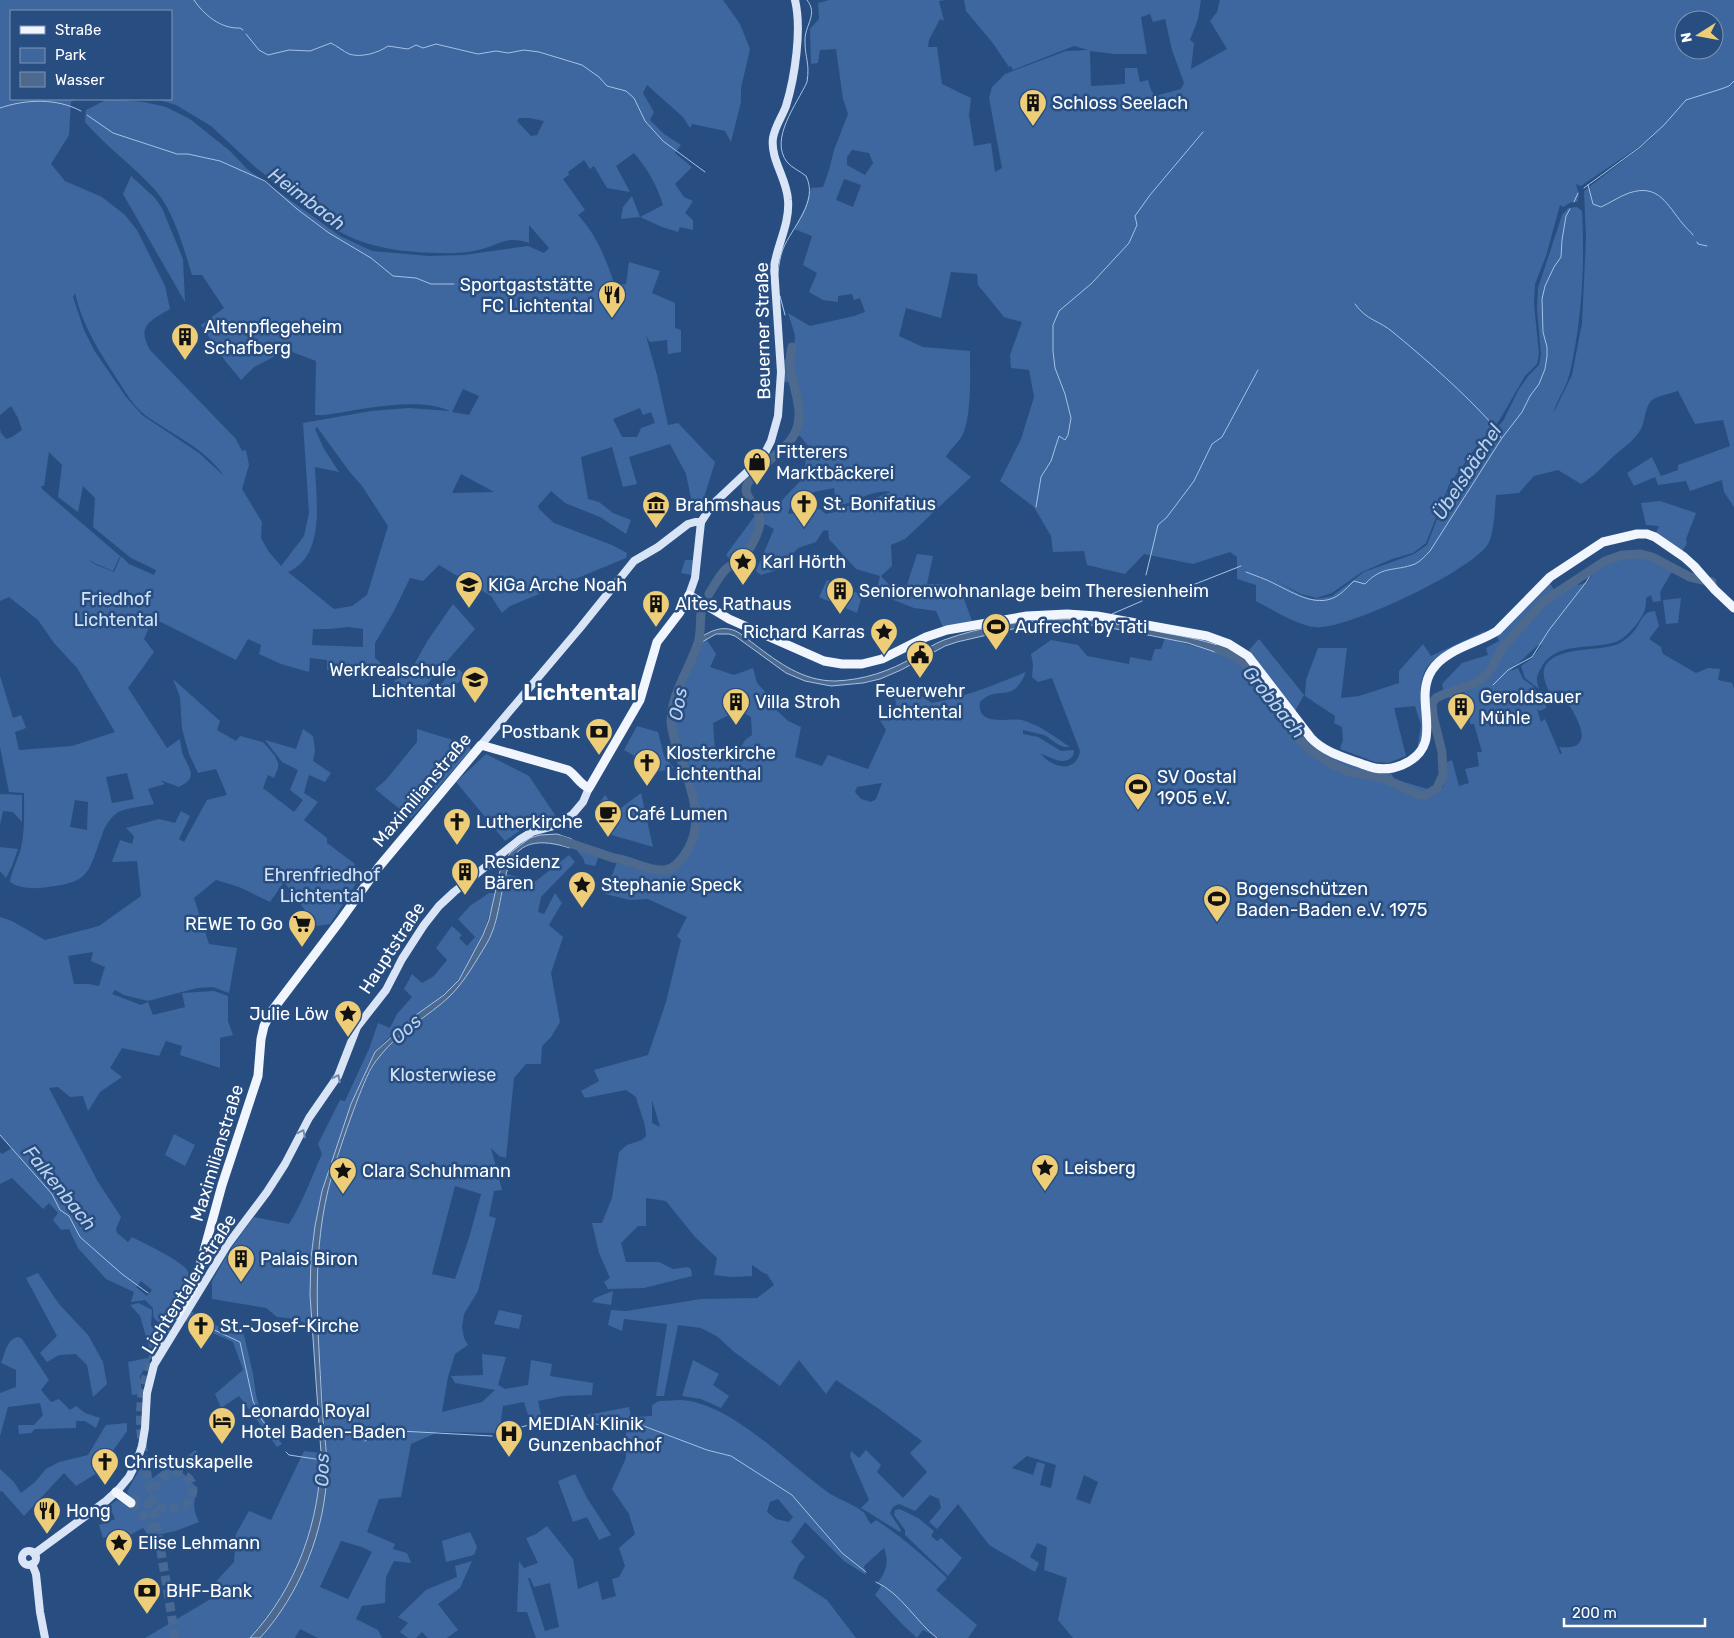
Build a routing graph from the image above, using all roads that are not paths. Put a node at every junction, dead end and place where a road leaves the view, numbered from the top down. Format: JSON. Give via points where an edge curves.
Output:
{"nodes":[{"id":1,"x":794,"y":0,"type":"edge"},
{"id":2,"x":701,"y":522,"type":"junction"},
{"id":3,"x":688,"y":595,"type":"junction"},
{"id":4,"x":1734,"y":608,"type":"edge"},
{"id":5,"x":481,"y":745,"type":"junction"},
{"id":6,"x":589,"y":788,"type":"junction"},
{"id":7,"x":309,"y":1118,"type":"joint"},
{"id":8,"x":198,"y":1273,"type":"junction"},
{"id":9,"x":176,"y":1315,"type":"tunnel mouth"},
{"id":10,"x":154,"y":1365,"type":"junction"},
{"id":11,"x":118,"y":1491,"type":"junction"},
{"id":12,"x":131,"y":1500,"type":"tunnel mouth"},
{"id":13,"x":34,"y":1554,"type":"junction"},
{"id":14,"x":32,"y":1564,"type":"junction"},
{"id":15,"x":45,"y":1638,"type":"edge"}],
"edges":[{"from":1,"to":2,"type":"main road","name":"Beuerner Straße","via":[[798,30],[795,59],[788,97],[773,144],[788,202],[787,222],[774,267],[781,372],[778,416],[764,457],[712,506]]},
{"from":2,"to":3,"type":"main road","name":"Hauptstraße","via":[[695,578]]},
{"from":2,"to":5,"type":"main road","name":"Maximilianstraße","via":[[688,524],[634,561]]},
{"from":3,"to":4,"type":"main road","via":[[738,623],[824,661],[842,664],[882,659],[947,630],[1027,616],[1097,616],[1207,636],[1235,646],[1253,661],[1321,747],[1369,767],[1384,769],[1412,760],[1424,746],[1428,736],[1425,689],[1436,665],[1452,653],[1497,631],[1543,583],[1603,542],[1637,534],[1655,537],[1684,557]]},
{"from":3,"to":6,"type":"main road","name":"Hauptstraße","via":[[657,642],[640,700]]},
{"from":5,"to":6,"type":"main road","via":[[568,770]]},
{"from":5,"to":8,"type":"main road","name":"Maximilianstraße","via":[[378,868],[271,1012],[261,1039],[254,1092],[225,1176]]},
{"from":7,"to":6,"type":"main road","name":"Hauptstraße","one_way":true,"via":[[338,1076],[356,1027],[386,990],[408,949],[438,906],[519,840],[572,815]]},
{"from":10,"to":7,"type":"main road","name":"Lichtentaler Straße","one_way":true,"via":[[228,1244],[267,1192]]},
{"from":8,"to":9,"type":"main road","name":"Maximilianstraße"},
{"from":8,"to":10,"type":"main road","name":"Maximilianstraße","via":[[162,1328]]},
{"from":10,"to":11,"type":"main road","name":"Lichtentaler Straße","via":[[147,1393],[142,1446],[134,1468]]},
{"from":11,"to":12,"type":"main road"},
{"from":11,"to":13,"type":"main road","name":"Lichtentaler Straße"},
{"from":13,"to":14,"type":"main road","via":[[36,1558]]},
{"from":13,"to":14,"type":"main road","via":[[27,1552],[22,1557],[25,1563]]},
{"from":14,"to":15,"type":"main road"}]}
